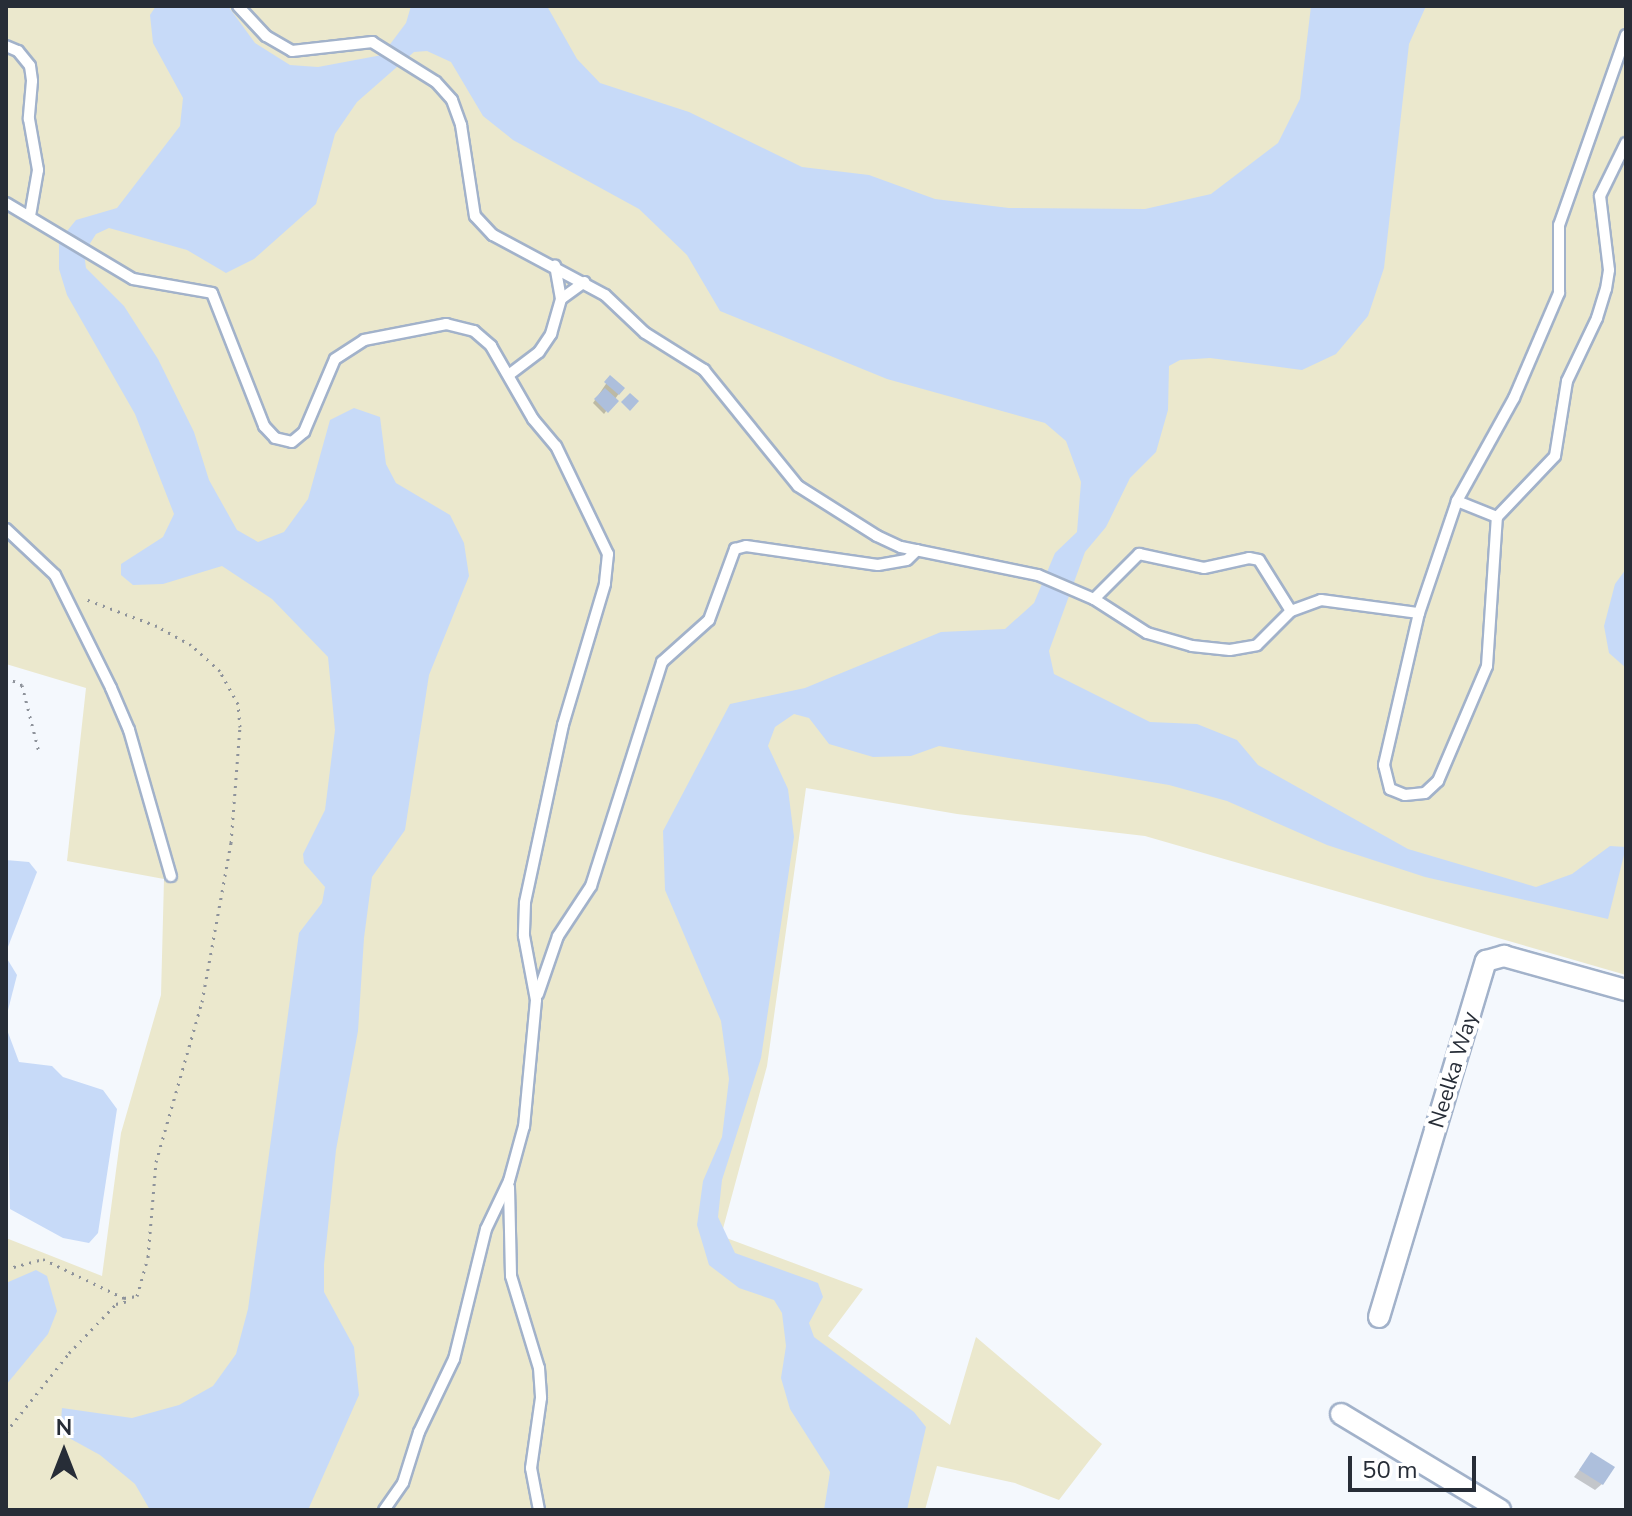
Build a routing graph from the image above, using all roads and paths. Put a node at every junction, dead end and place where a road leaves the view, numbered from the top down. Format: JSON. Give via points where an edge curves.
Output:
{"nodes":[{"id":1,"x":238,"y":6,"type":"edge"},
{"id":2,"x":1626,"y":35,"type":"edge"},
{"id":3,"x":6,"y":46,"type":"edge"},
{"id":4,"x":1626,"y":143,"type":"edge"},
{"id":5,"x":6,"y":203,"type":"edge"},
{"id":6,"x":30,"y":216,"type":"junction"},
{"id":7,"x":555,"y":266,"type":"junction"},
{"id":8,"x":584,"y":282,"type":"junction"},
{"id":9,"x":561,"y":299,"type":"junction"},
{"id":10,"x":510,"y":374,"type":"junction"},
{"id":11,"x":1457,"y":501,"type":"junction"},
{"id":12,"x":1497,"y":517,"type":"junction"},
{"id":13,"x":6,"y":529,"type":"edge"},
{"id":14,"x":917,"y":550,"type":"junction"},
{"id":15,"x":55,"y":575,"type":"junction"},
{"id":16,"x":1094,"y":599,"type":"junction"},
{"id":17,"x":1291,"y":611,"type":"junction"},
{"id":18,"x":1419,"y":613,"type":"junction"},
{"id":19,"x":6,"y":677,"type":"edge"},
{"id":20,"x":39,"y":752,"type":"dead end"},
{"id":21,"x":171,"y":876,"type":"dead end"},
{"id":22,"x":1626,"y":990,"type":"edge"},
{"id":23,"x":536,"y":1000,"type":"junction"},
{"id":24,"x":509,"y":1181,"type":"junction"},
{"id":25,"x":6,"y":1269,"type":"edge"},
{"id":26,"x":131,"y":1300,"type":"junction"},
{"id":27,"x":1379,"y":1317,"type":"dead end"},
{"id":28,"x":1341,"y":1414,"type":"dead end"},
{"id":29,"x":6,"y":1432,"type":"edge"},
{"id":30,"x":384,"y":1510,"type":"edge"},
{"id":31,"x":539,"y":1510,"type":"edge"},
{"id":32,"x":1500,"y":1510,"type":"edge"}],
"edges":[{"from":1,"to":7,"type":"lane","via":[[266,36],[292,51],[363,42],[436,82],[452,100],[461,125],[475,216],[516,250]]},
{"from":2,"to":11,"type":"lane","via":[[1559,225],[1559,293],[1514,398]]},
{"from":3,"to":6,"type":"lane","via":[[30,66],[29,119],[38,170]]},
{"from":4,"to":12,"type":"lane","via":[[1600,196],[1609,270],[1606,289],[1567,381],[1555,456]]},
{"from":5,"to":6,"type":"lane"},
{"from":6,"to":10,"type":"lane","via":[[133,279],[212,293],[264,426],[275,438],[292,442],[304,432],[335,359],[364,340],[393,330],[446,324],[474,331]]},
{"from":7,"to":8,"type":"lane"},
{"from":7,"to":9,"type":"lane"},
{"from":8,"to":9,"type":"lane"},
{"from":8,"to":14,"type":"lane","via":[[628,312],[645,333],[704,370],[798,486],[877,536]]},
{"from":9,"to":10,"type":"lane","via":[[551,334],[539,352]]},
{"from":10,"to":23,"type":"lane","via":[[533,419],[556,446],[608,554],[605,584],[563,725],[529,876],[524,936]]},
{"from":11,"to":12,"type":"lane"},
{"from":11,"to":18,"type":"lane"},
{"from":12,"to":18,"type":"lane","via":[[1487,666],[1438,781],[1425,793],[1405,795],[1390,789],[1384,765]]},
{"from":13,"to":15,"type":"lane"},
{"from":14,"to":16,"type":"lane","via":[[1038,575]]},
{"from":14,"to":23,"type":"lane","via":[[907,560],[878,565],[746,546],[735,549],[709,620],[662,662],[591,886],[558,936]]},
{"from":15,"to":21,"type":"lane","via":[[129,730]]},
{"from":15,"to":26,"type":"path","via":[[84,599],[123,609],[191,645],[220,671],[238,704],[231,843],[202,1002],[156,1162],[148,1257],[137,1296]]},
{"from":16,"to":17,"type":"lane","via":[[1147,633],[1230,650],[1257,645]]},
{"from":16,"to":17,"type":"lane","via":[[1139,554],[1204,568],[1249,558],[1259,560]]},
{"from":17,"to":18,"type":"lane","via":[[1321,600],[1349,600]]},
{"from":19,"to":20,"type":"path","via":[[22,685]]},
{"from":22,"to":27,"type":"street","name":"Neelka Way","via":[[1504,956],[1486,961]]},
{"from":23,"to":24,"type":"lane","via":[[524,1126]]},
{"from":24,"to":30,"type":"lane","via":[[486,1229],[454,1359],[419,1432],[403,1483]]},
{"from":24,"to":31,"type":"lane","via":[[511,1276],[539,1368],[541,1398],[531,1468]]},
{"from":25,"to":26,"type":"path","via":[[43,1259]]},
{"from":26,"to":29,"type":"path","via":[[116,1304]]},
{"from":28,"to":32,"type":"street"}]}
